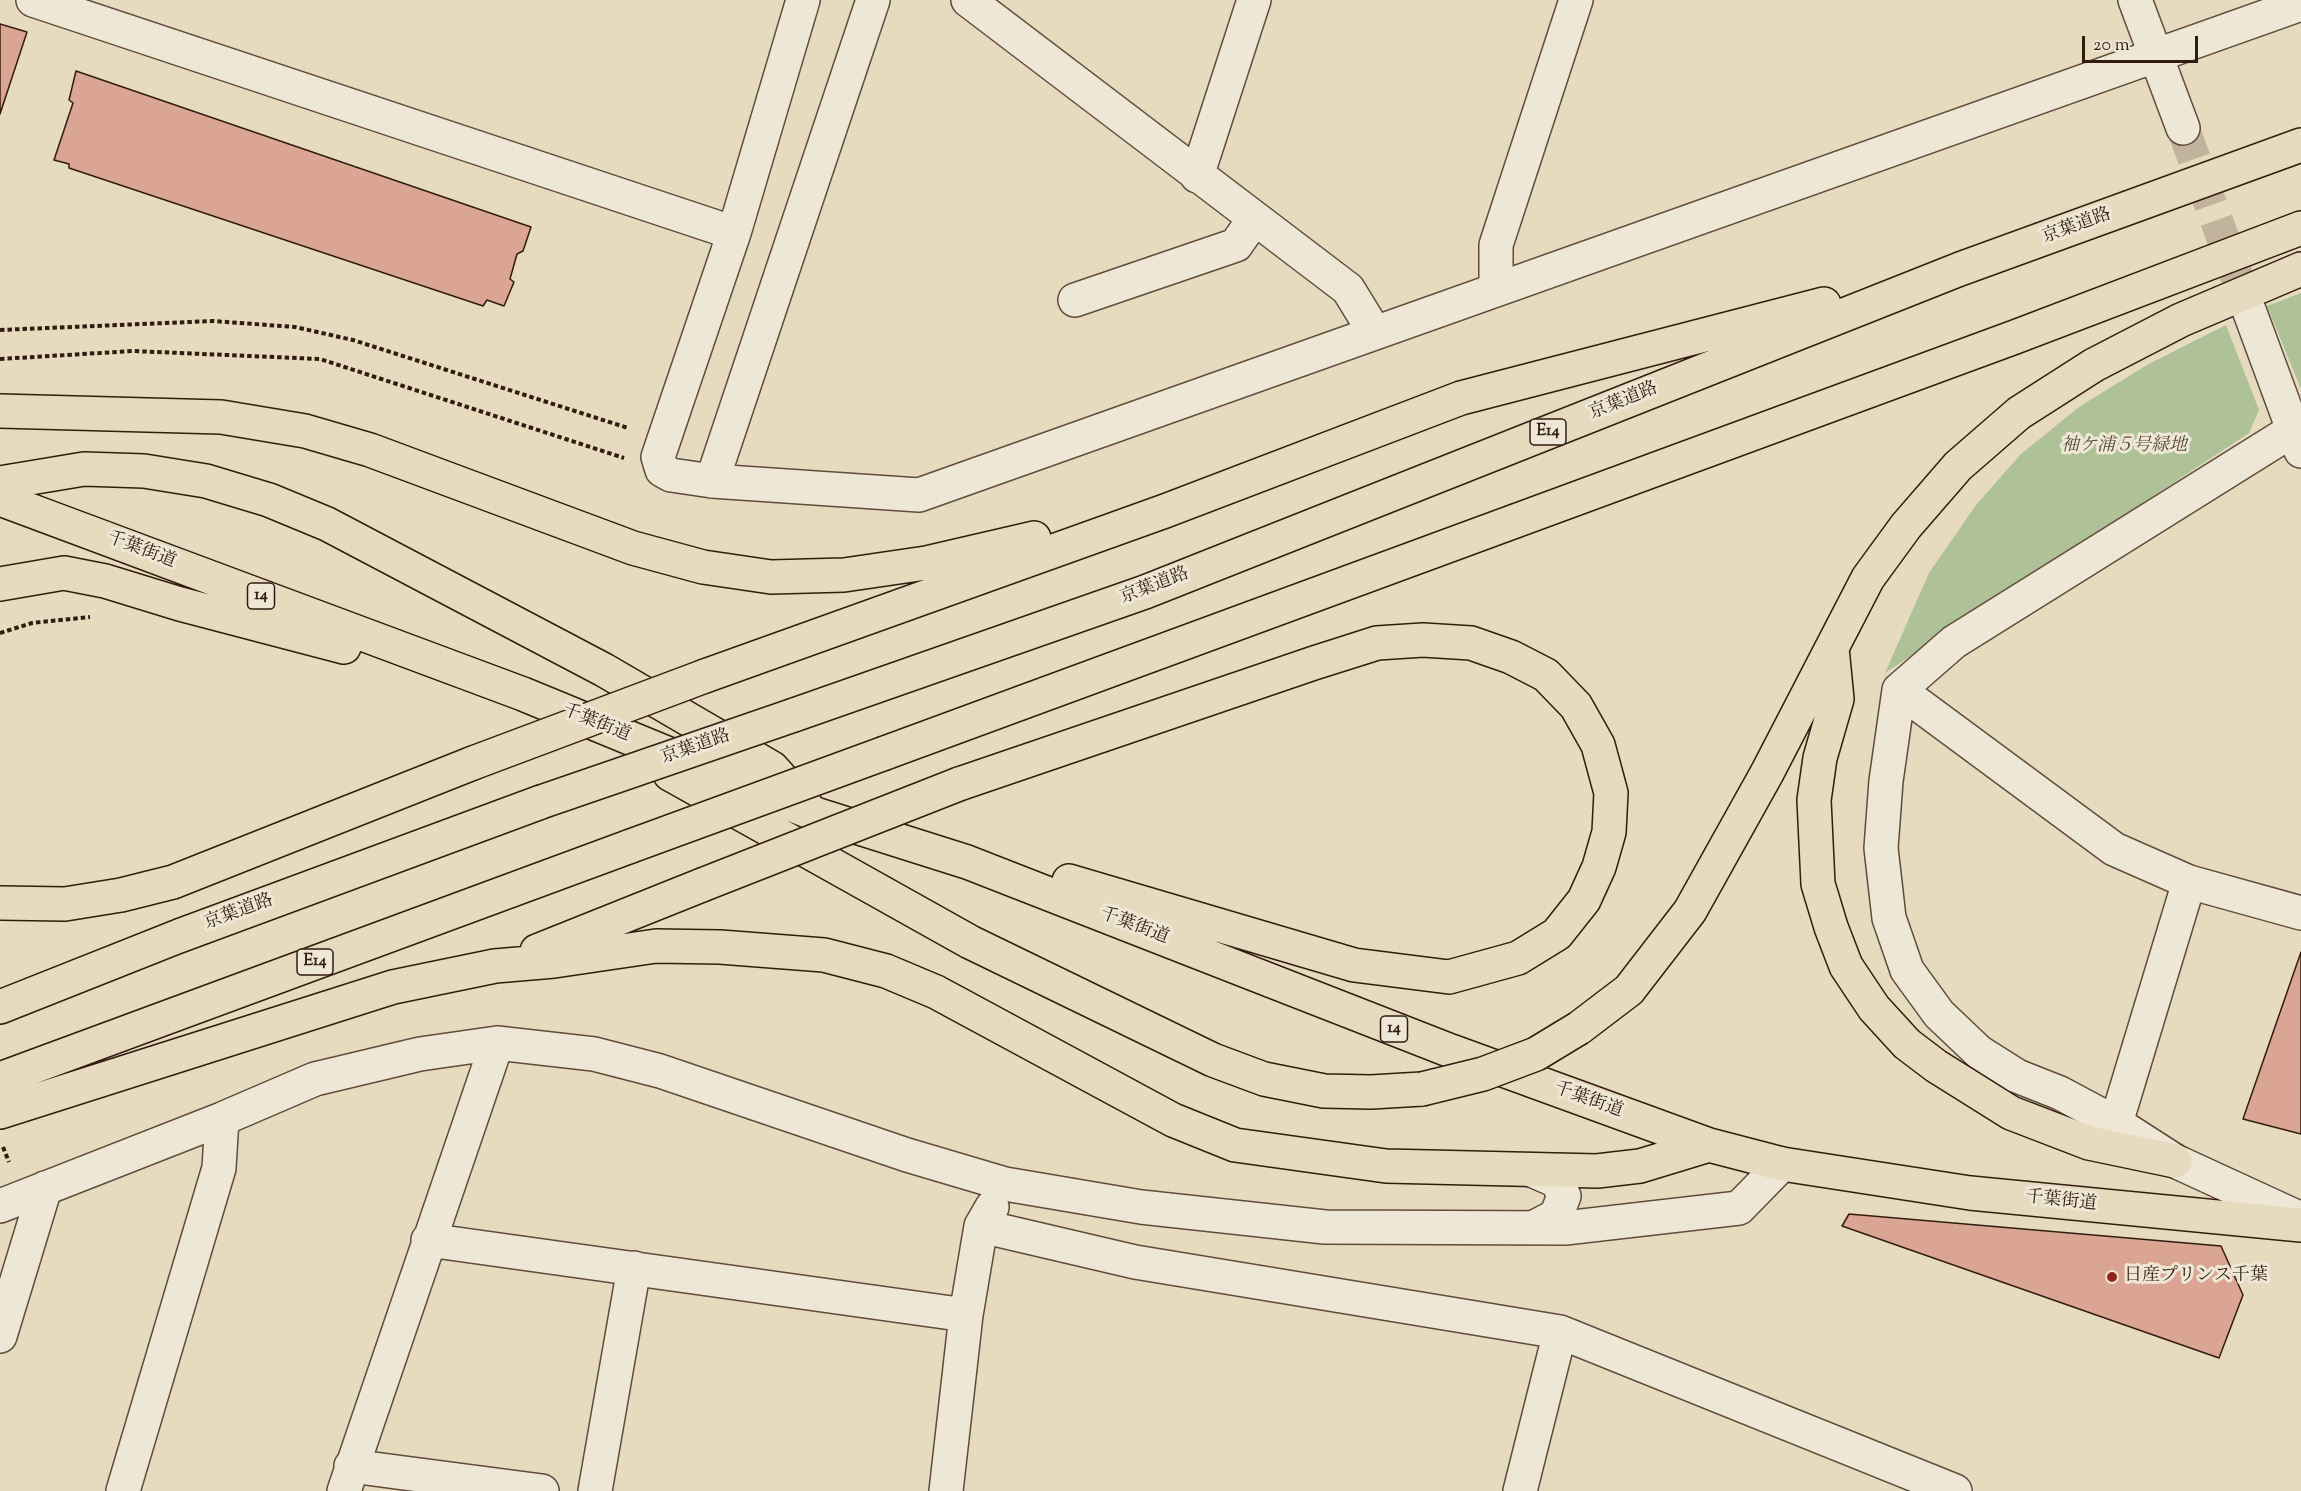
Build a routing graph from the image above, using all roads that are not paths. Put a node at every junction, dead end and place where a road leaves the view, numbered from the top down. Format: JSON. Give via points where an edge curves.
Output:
{"nodes":[{"id":1,"x":873,"y":0,"type":"edge"},
{"id":2,"x":968,"y":0,"type":"edge"},
{"id":3,"x":1254,"y":0,"type":"edge"},
{"id":4,"x":1576,"y":0,"type":"edge"},
{"id":5,"x":2135,"y":0,"type":"edge"},
{"id":6,"x":47,"y":2,"type":"edge"},
{"id":7,"x":794,"y":3,"type":"edge"},
{"id":8,"x":2301,"y":4,"type":"edge"},
{"id":9,"x":2156,"y":56,"type":"junction"},
{"id":10,"x":2183,"y":128,"type":"tunnel mouth"},
{"id":11,"x":2301,"y":145,"type":"edge"},
{"id":12,"x":1197,"y":176,"type":"junction"},
{"id":13,"x":1254,"y":219,"type":"junction"},
{"id":14,"x":2301,"y":228,"type":"edge"},
{"id":15,"x":734,"y":233,"type":"junction"},
{"id":16,"x":1960,"y":269,"type":"junction"},
{"id":17,"x":2301,"y":269,"type":"edge"},
{"id":18,"x":1496,"y":289,"type":"junction"},
{"id":19,"x":1074,"y":300,"type":"dead end"},
{"id":20,"x":2249,"y":310,"type":"tunnel mouth"},
{"id":21,"x":1375,"y":333,"type":"junction"},
{"id":22,"x":0,"y":411,"type":"edge"},
{"id":23,"x":2298,"y":434,"type":"edge"},
{"id":24,"x":712,"y":481,"type":"junction"},
{"id":25,"x":0,"y":483,"type":"edge"},
{"id":26,"x":0,"y":499,"type":"edge"},
{"id":27,"x":1165,"y":511,"type":"junction"},
{"id":28,"x":0,"y":584,"type":"edge"},
{"id":29,"x":1832,"y":648,"type":"junction"},
{"id":30,"x":1899,"y":690,"type":"junction"},
{"id":31,"x":523,"y":694,"type":"junction"},
{"id":32,"x":812,"y":813,"type":"junction"},
{"id":33,"x":967,"y":862,"type":"junction"},
{"id":34,"x":2189,"y":882,"type":"junction"},
{"id":35,"x":0,"y":903,"type":"edge"},
{"id":36,"x":2301,"y":913,"type":"edge"},
{"id":37,"x":495,"y":966,"type":"junction"},
{"id":38,"x":0,"y":1007,"type":"edge"},
{"id":39,"x":497,"y":1043,"type":"junction"},
{"id":40,"x":0,"y":1079,"type":"edge"},
{"id":41,"x":0,"y":1112,"type":"edge"},
{"id":42,"x":222,"y":1119,"type":"junction"},
{"id":43,"x":2116,"y":1123,"type":"junction"},
{"id":44,"x":1709,"y":1145,"type":"junction"},
{"id":45,"x":2175,"y":1161,"type":"junction"},
{"id":46,"x":1782,"y":1164,"type":"junction"},
{"id":47,"x":1534,"y":1171,"type":"junction"},
{"id":48,"x":1005,"y":1184,"type":"junction"},
{"id":49,"x":45,"y":1188,"type":"junction"},
{"id":50,"x":0,"y":1206,"type":"edge"},
{"id":51,"x":2301,"y":1220,"type":"edge"},
{"id":52,"x":2301,"y":1225,"type":"edge"},
{"id":53,"x":981,"y":1226,"type":"junction"},
{"id":54,"x":1533,"y":1228,"type":"junction"},
{"id":55,"x":428,"y":1240,"type":"junction"},
{"id":56,"x":634,"y":1268,"type":"junction"},
{"id":57,"x":966,"y":1315,"type":"junction"},
{"id":58,"x":1560,"y":1332,"type":"junction"},
{"id":59,"x":0,"y":1336,"type":"edge"},
{"id":60,"x":348,"y":1479,"type":"edge"},
{"id":61,"x":123,"y":1491,"type":"edge"},
{"id":62,"x":542,"y":1491,"type":"edge"},
{"id":63,"x":596,"y":1491,"type":"edge"},
{"id":64,"x":946,"y":1491,"type":"edge"},
{"id":65,"x":1520,"y":1491,"type":"edge"},
{"id":66,"x":1955,"y":1491,"type":"edge"}],
"edges":[{"from":1,"to":24,"type":"street"},
{"from":2,"to":12,"type":"street"},
{"from":3,"to":12,"type":"street"},
{"from":4,"to":18,"type":"street","via":[[1496,245]]},
{"from":5,"to":9,"type":"street"},
{"from":6,"to":15,"type":"street"},
{"from":7,"to":15,"type":"street"},
{"from":8,"to":9,"type":"street"},
{"from":9,"to":10,"type":"street"},
{"from":9,"to":18,"type":"street"},
{"from":11,"to":16,"type":"highway","name":"京葉道路","number":"E14"},
{"from":12,"to":13,"type":"street"},
{"from":13,"to":19,"type":"street","via":[[1236,245]]},
{"from":13,"to":21,"type":"street","via":[[1348,289]]},
{"from":14,"to":40,"type":"highway","number":"E14","bridge":true,"via":[[2015,337]]},
{"from":15,"to":24,"type":"street","via":[[658,457],[662,470],[672,475]]},
{"from":16,"to":27,"type":"highway","via":[[1461,398]]},
{"from":16,"to":38,"type":"highway","name":"京葉道路","number":"E14","bridge":true,"via":[[1145,592],[541,802]]},
{"from":17,"to":29,"type":"highway","via":[[2181,320],[2094,365],[2019,413],[1958,466],[1906,526],[1868,578]]},
{"from":18,"to":21,"type":"street"},
{"from":20,"to":23,"type":"street"},
{"from":21,"to":24,"type":"street","via":[[919,495]]},
{"from":22,"to":27,"type":"highway","via":[[221,417],[305,431],[370,450],[633,548],[703,567],[771,577],[844,575],[926,563],[1099,520]]},
{"from":23,"to":30,"type":"street","via":[[1954,642]]},
{"from":25,"to":32,"type":"highway","via":[[84,469],[144,471],[206,481],[269,500],[327,524],[604,670],[772,768]]},
{"from":26,"to":31,"type":"highway","name":"千葉街道","number":"14"},
{"from":27,"to":35,"type":"highway","bridge":true,"via":[[705,676],[173,882],[65,904]]},
{"from":28,"to":31,"type":"highway","via":[[64,573],[105,581]]},
{"from":29,"to":31,"type":"highway","bridge":true,"via":[[1690,911],[1629,990],[1536,1054],[1483,1074],[1422,1089],[1371,1092],[1324,1091],[1264,1079],[1213,1060],[970,942]]},
{"from":29,"to":45,"type":"highway","via":[[1837,699],[1820,758],[1814,800],[1818,884],[1846,966],[1874,1008],[1907,1044],[2010,1113],[2089,1143]]},
{"from":30,"to":34,"type":"street","via":[[2114,849]]},
{"from":30,"to":43,"type":"street","via":[[1881,848],[1889,918],[1907,970],[1940,1014],[1978,1052],[2017,1076],[2060,1093]]},
{"from":31,"to":32,"type":"highway","name":"千葉街道","number":"14"},
{"from":32,"to":33,"type":"highway","name":"千葉街道","number":"14"},
{"from":33,"to":37,"type":"highway","bridge":true,"via":[[1027,868],[1354,965],[1449,977],[1518,958],[1557,934],[1584,900],[1599,867],[1609,832],[1611,793],[1598,745],[1576,706],[1546,675],[1471,643],[1377,643],[959,784]]},
{"from":33,"to":44,"type":"highway","name":"千葉街道","number":"14","via":[[1450,1051]]},
{"from":34,"to":36,"type":"street"},
{"from":34,"to":43,"type":"street"},
{"from":37,"to":41,"type":"highway","via":[[393,987]]},
{"from":37,"to":47,"type":"highway","via":[[555,962],[656,946],[824,955],[886,971],[936,992],[1173,1120],[1236,1145],[1386,1166]]},
{"from":39,"to":42,"type":"street","via":[[420,1054],[315,1078]]},
{"from":39,"to":48,"type":"street","via":[[594,1054],[660,1071]]},
{"from":39,"to":55,"type":"street"},
{"from":42,"to":49,"type":"street"},
{"from":42,"to":61,"type":"street","via":[[219,1168]]},
{"from":43,"to":45,"type":"street"},
{"from":44,"to":46,"type":"highway","name":"千葉街道","number":"14"},
{"from":44,"to":47,"type":"highway","via":[[1640,1166]]},
{"from":45,"to":51,"type":"street"},
{"from":46,"to":52,"type":"highway","name":"千葉街道","number":"14","via":[[1970,1193]]},
{"from":46,"to":54,"type":"street","via":[[1738,1208],[1565,1228]]},
{"from":47,"to":54,"type":"street","via":[[1557,1181],[1564,1196],[1556,1216]]},
{"from":48,"to":53,"type":"street"},
{"from":48,"to":54,"type":"street","via":[[1141,1207],[1325,1227]]},
{"from":49,"to":50,"type":"street"},
{"from":49,"to":59,"type":"street"},
{"from":53,"to":57,"type":"street"},
{"from":53,"to":58,"type":"street","via":[[1135,1262]]},
{"from":55,"to":56,"type":"street"},
{"from":55,"to":60,"type":"street"},
{"from":56,"to":57,"type":"street"},
{"from":56,"to":63,"type":"street"},
{"from":57,"to":64,"type":"street"},
{"from":58,"to":65,"type":"street"},
{"from":58,"to":66,"type":"street"},
{"from":60,"to":62,"type":"street"}]}
